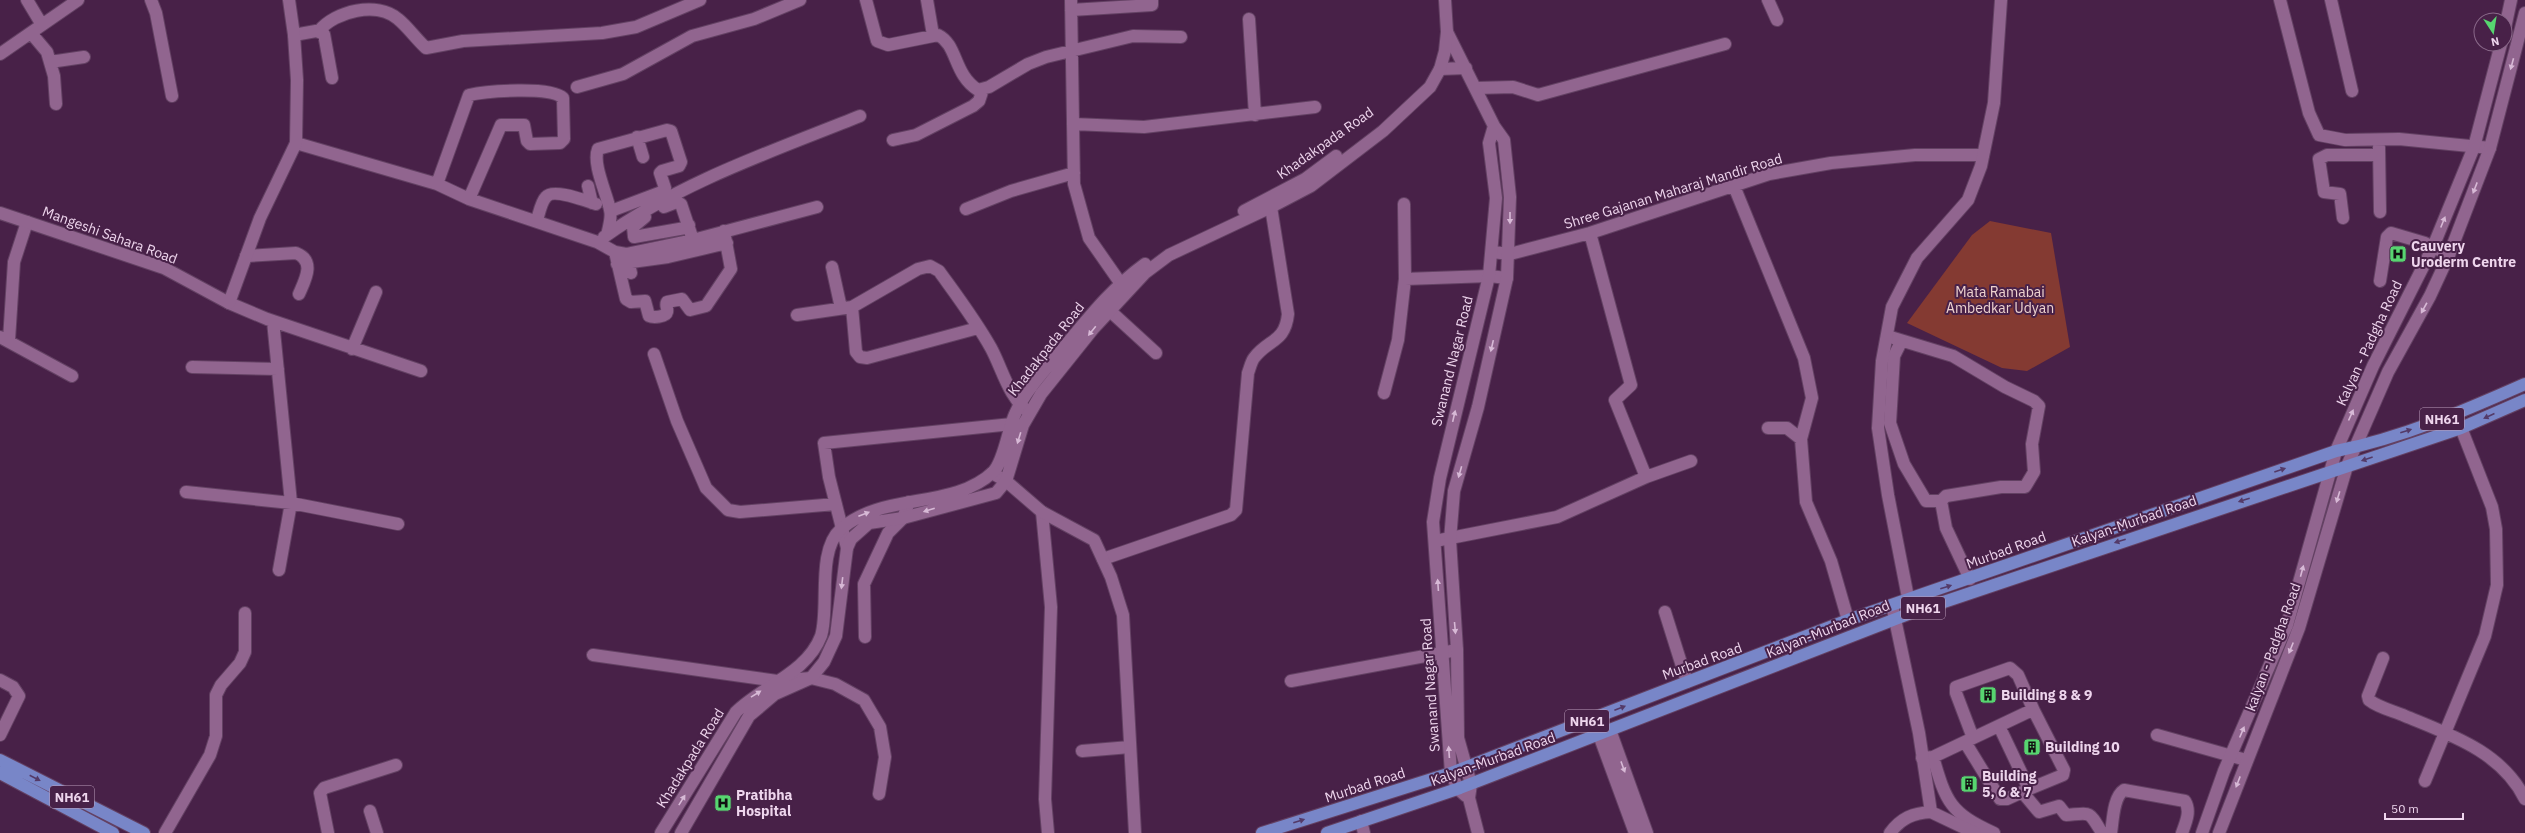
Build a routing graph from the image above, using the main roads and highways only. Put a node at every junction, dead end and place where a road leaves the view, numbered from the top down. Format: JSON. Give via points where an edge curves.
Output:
{"nodes":[{"id":1,"x":2525,"y":384,"type":"edge"},
{"id":2,"x":2525,"y":400,"type":"edge"},
{"id":3,"x":2086,"y":538,"type":"junction"},
{"id":4,"x":2091,"y":551,"type":"junction"},
{"id":5,"x":1748,"y":660,"type":"junction"},
{"id":6,"x":1753,"y":675,"type":"junction"},
{"id":7,"x":0,"y":760,"type":"edge"},
{"id":8,"x":0,"y":773,"type":"edge"},
{"id":9,"x":54,"y":794,"type":"junction"},
{"id":10,"x":1362,"y":827,"type":"edge"},
{"id":11,"x":113,"y":833,"type":"edge"},
{"id":12,"x":144,"y":833,"type":"edge"},
{"id":13,"x":1262,"y":833,"type":"edge"},
{"id":14,"x":1327,"y":833,"type":"edge"}],
"edges":[{"from":3,"to":1,"type":"highway","name":"Murbad Road","number":"NH61","one_way":true,"via":[[2336,451],[2456,415]]},
{"from":2,"to":4,"type":"highway","name":"Kalyan-Murbad Road","number":"NH61","one_way":true,"via":[[2461,428]]},
{"from":3,"to":4,"type":"highway"},
{"from":5,"to":3,"type":"highway","name":"Murbad Road","number":"NH61","one_way":true,"via":[[1892,604]]},
{"from":4,"to":6,"type":"highway","name":"Kalyan-Murbad Road","number":"NH61","via":[[1911,613]]},
{"from":5,"to":6,"type":"highway"},
{"from":13,"to":5,"type":"highway","name":"Murbad Road","number":"NH61","one_way":true,"via":[[1466,768]]},
{"from":6,"to":10,"type":"highway","name":"Kalyan-Murbad Road","number":"NH61"},
{"from":7,"to":9,"type":"highway","number":"NH61","one_way":true},
{"from":8,"to":9,"type":"highway","number":"NH61"},
{"from":9,"to":11,"type":"highway","number":"NH61"},
{"from":9,"to":12,"type":"highway","number":"NH61"},
{"from":10,"to":14,"type":"highway","name":"Kalyan-Murbad Road","number":"NH61"}]}
